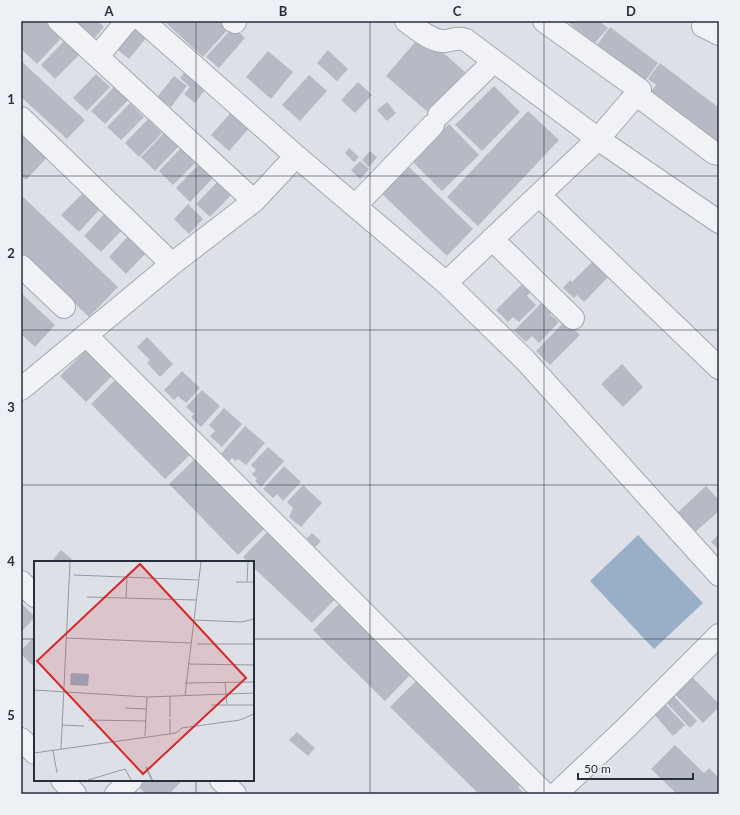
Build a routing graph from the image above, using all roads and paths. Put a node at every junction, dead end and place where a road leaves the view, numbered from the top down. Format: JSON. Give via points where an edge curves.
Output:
{"nodes":[{"id":1,"x":59,"y":21,"type":"edge"},
{"id":2,"x":127,"y":21,"type":"edge"},
{"id":3,"x":143,"y":21,"type":"edge"},
{"id":4,"x":406,"y":21,"type":"edge"},
{"id":5,"x":544,"y":21,"type":"edge"},
{"id":6,"x":98,"y":56,"type":"junction"},
{"id":7,"x":494,"y":61,"type":"junction"},
{"id":8,"x":637,"y":95,"type":"junction"},
{"id":9,"x":21,"y":118,"type":"edge"},
{"id":10,"x":598,"y":139,"type":"junction"},
{"id":11,"x":719,"y":154,"type":"edge"},
{"id":12,"x":296,"y":156,"type":"junction"},
{"id":13,"x":539,"y":195,"type":"junction"},
{"id":14,"x":254,"y":201,"type":"junction"},
{"id":15,"x":356,"y":205,"type":"junction"},
{"id":16,"x":719,"y":222,"type":"edge"},
{"id":17,"x":492,"y":239,"type":"junction"},
{"id":18,"x":172,"y":264,"type":"junction"},
{"id":19,"x":21,"y":266,"type":"edge"},
{"id":20,"x":446,"y":283,"type":"junction"},
{"id":21,"x":64,"y":307,"type":"dead end"},
{"id":22,"x":573,"y":318,"type":"dead end"},
{"id":23,"x":86,"y":335,"type":"junction"},
{"id":24,"x":719,"y":368,"type":"edge"},
{"id":25,"x":21,"y":389,"type":"edge"},
{"id":26,"x":719,"y":575,"type":"edge"},
{"id":27,"x":21,"y":582,"type":"edge"},
{"id":28,"x":34,"y":595,"type":"edge"},
{"id":29,"x":719,"y":635,"type":"edge"},
{"id":30,"x":21,"y":739,"type":"edge"},
{"id":31,"x":34,"y":752,"type":"edge"},
{"id":32,"x":63,"y":781,"type":"edge"},
{"id":33,"x":130,"y":781,"type":"edge"},
{"id":34,"x":222,"y":781,"type":"edge"},
{"id":35,"x":75,"y":794,"type":"edge"},
{"id":36,"x":116,"y":794,"type":"edge"},
{"id":37,"x":235,"y":794,"type":"edge"},
{"id":38,"x":545,"y":794,"type":"edge"},
{"id":39,"x":556,"y":794,"type":"edge"}],
"edges":[{"from":1,"to":6,"type":"street"},
{"from":2,"to":6,"type":"street"},
{"from":3,"to":12,"type":"street"},
{"from":4,"to":7,"type":"street","via":[[435,39],[466,40]]},
{"from":5,"to":8,"type":"street","via":[[640,90]]},
{"from":6,"to":14,"type":"street"},
{"from":7,"to":10,"type":"street"},
{"from":7,"to":15,"type":"street"},
{"from":8,"to":10,"type":"street"},
{"from":8,"to":11,"type":"street","via":[[714,153]]},
{"from":9,"to":18,"type":"street"},
{"from":10,"to":13,"type":"street"},
{"from":10,"to":16,"type":"street"},
{"from":12,"to":14,"type":"street"},
{"from":12,"to":15,"type":"street"},
{"from":13,"to":17,"type":"street"},
{"from":13,"to":24,"type":"street"},
{"from":14,"to":18,"type":"street"},
{"from":15,"to":20,"type":"street"},
{"from":17,"to":20,"type":"street"},
{"from":17,"to":22,"type":"street"},
{"from":18,"to":23,"type":"street"},
{"from":19,"to":21,"type":"street"},
{"from":20,"to":26,"type":"street","via":[[525,360]]},
{"from":23,"to":25,"type":"street"},
{"from":23,"to":38,"type":"street"},
{"from":27,"to":28,"type":"street"},
{"from":29,"to":39,"type":"street"},
{"from":30,"to":31,"type":"street"},
{"from":32,"to":35,"type":"street"},
{"from":33,"to":36,"type":"street"},
{"from":34,"to":37,"type":"street"}]}
